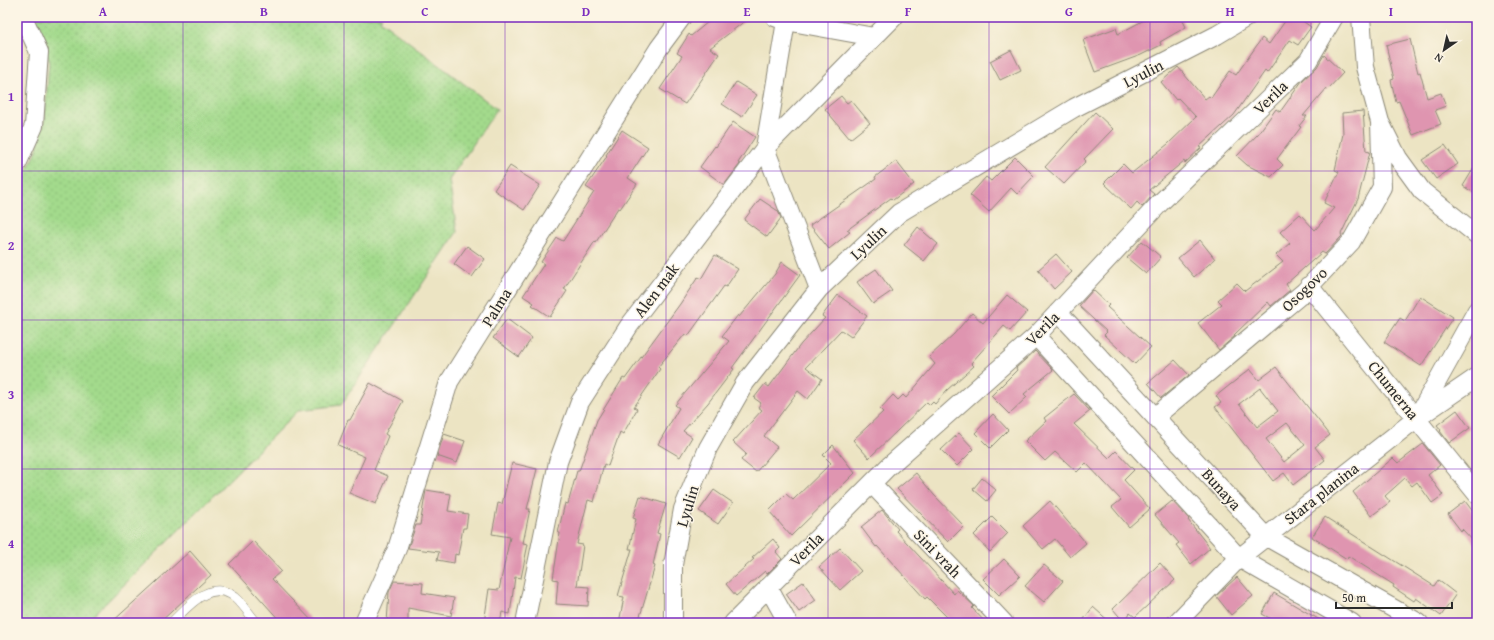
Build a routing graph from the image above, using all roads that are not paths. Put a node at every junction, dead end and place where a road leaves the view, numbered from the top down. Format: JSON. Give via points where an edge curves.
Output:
{"nodes":[{"id":1,"x":23,"y":17,"type":"edge"},
{"id":2,"x":682,"y":17,"type":"edge"},
{"id":3,"x":894,"y":17,"type":"edge"},
{"id":4,"x":1248,"y":17,"type":"edge"},
{"id":5,"x":1334,"y":17,"type":"edge"},
{"id":6,"x":1361,"y":17,"type":"edge"},
{"id":7,"x":780,"y":19,"type":"edge"},
{"id":8,"x":874,"y":37,"type":"junction"},
{"id":9,"x":1380,"y":122,"type":"junction"},
{"id":10,"x":765,"y":148,"type":"junction"},
{"id":11,"x":17,"y":164,"type":"edge"},
{"id":12,"x":1477,"y":235,"type":"edge"},
{"id":13,"x":1310,"y":286,"type":"junction"},
{"id":14,"x":819,"y":289,"type":"junction"},
{"id":15,"x":1477,"y":310,"type":"edge"},
{"id":16,"x":1058,"y":312,"type":"junction"},
{"id":17,"x":1036,"y":336,"type":"junction"},
{"id":18,"x":1477,"y":377,"type":"edge"},
{"id":19,"x":1156,"y":416,"type":"junction"},
{"id":20,"x":1417,"y":418,"type":"junction"},
{"id":21,"x":872,"y":484,"type":"junction"},
{"id":22,"x":1477,"y":494,"type":"edge"},
{"id":23,"x":1265,"y":536,"type":"junction"},
{"id":24,"x":1239,"y":558,"type":"junction"},
{"id":25,"x":768,"y":587,"type":"junction"},
{"id":26,"x":171,"y":623,"type":"edge"},
{"id":27,"x":257,"y":623,"type":"edge"},
{"id":28,"x":364,"y":623,"type":"edge"},
{"id":29,"x":525,"y":623,"type":"edge"},
{"id":30,"x":673,"y":623,"type":"edge"},
{"id":31,"x":733,"y":623,"type":"edge"},
{"id":32,"x":788,"y":623,"type":"edge"},
{"id":33,"x":1004,"y":623,"type":"edge"},
{"id":34,"x":1176,"y":623,"type":"edge"},
{"id":35,"x":1352,"y":623,"type":"edge"},
{"id":36,"x":1419,"y":623,"type":"edge"}],
"edges":[{"from":1,"to":11,"type":"street","via":[[39,52],[34,126]]},
{"from":2,"to":28,"type":"street","name":"Palma","via":[[659,48],[449,382],[397,549]]},
{"from":3,"to":8,"type":"street","name":"Alen mak"},
{"from":4,"to":14,"type":"street","name":"Lyulin","via":[[1074,108],[899,213]]},
{"from":5,"to":16,"type":"street","name":"Verila","via":[[1308,61],[1160,203]]},
{"from":6,"to":9,"type":"street","via":[[1366,67]]},
{"from":7,"to":8,"type":"street"},
{"from":7,"to":10,"type":"street"},
{"from":8,"to":10,"type":"street","name":"Alen mak"},
{"from":9,"to":12,"type":"street","via":[[1398,158],[1422,191]]},
{"from":9,"to":13,"type":"street","name":"Osogovo","via":[[1382,187],[1351,242]]},
{"from":10,"to":14,"type":"street"},
{"from":10,"to":29,"type":"street","name":"Alen mak","via":[[629,326],[580,402],[558,462]]},
{"from":13,"to":19,"type":"street","name":"Osogovo"},
{"from":13,"to":20,"type":"street","name":"Chumerna"},
{"from":14,"to":30,"type":"street","name":"Lyulin","via":[[744,383],[708,448],[684,509],[673,565]]},
{"from":15,"to":20,"type":"street"},
{"from":16,"to":17,"type":"street","name":"Verila"},
{"from":16,"to":19,"type":"street","name":"Bunaya"},
{"from":17,"to":21,"type":"street","name":"Verila"},
{"from":17,"to":24,"type":"street"},
{"from":18,"to":20,"type":"street","name":"Stara planina"},
{"from":19,"to":23,"type":"street","name":"Bunaya"},
{"from":20,"to":22,"type":"street","name":"Chumerna"},
{"from":20,"to":23,"type":"street","name":"Stara planina"},
{"from":21,"to":25,"type":"street","name":"Verila"},
{"from":21,"to":33,"type":"street","name":"Sini vrah"},
{"from":23,"to":24,"type":"street","name":"Stara planina"},
{"from":23,"to":36,"type":"street","name":"Bunaya"},
{"from":24,"to":34,"type":"street","name":"Stara planina"},
{"from":24,"to":35,"type":"street"},
{"from":25,"to":31,"type":"street","name":"Verila"},
{"from":25,"to":32,"type":"street"},
{"from":26,"to":27,"type":"lane","via":[[199,596],[218,590],[236,598]]}]}
